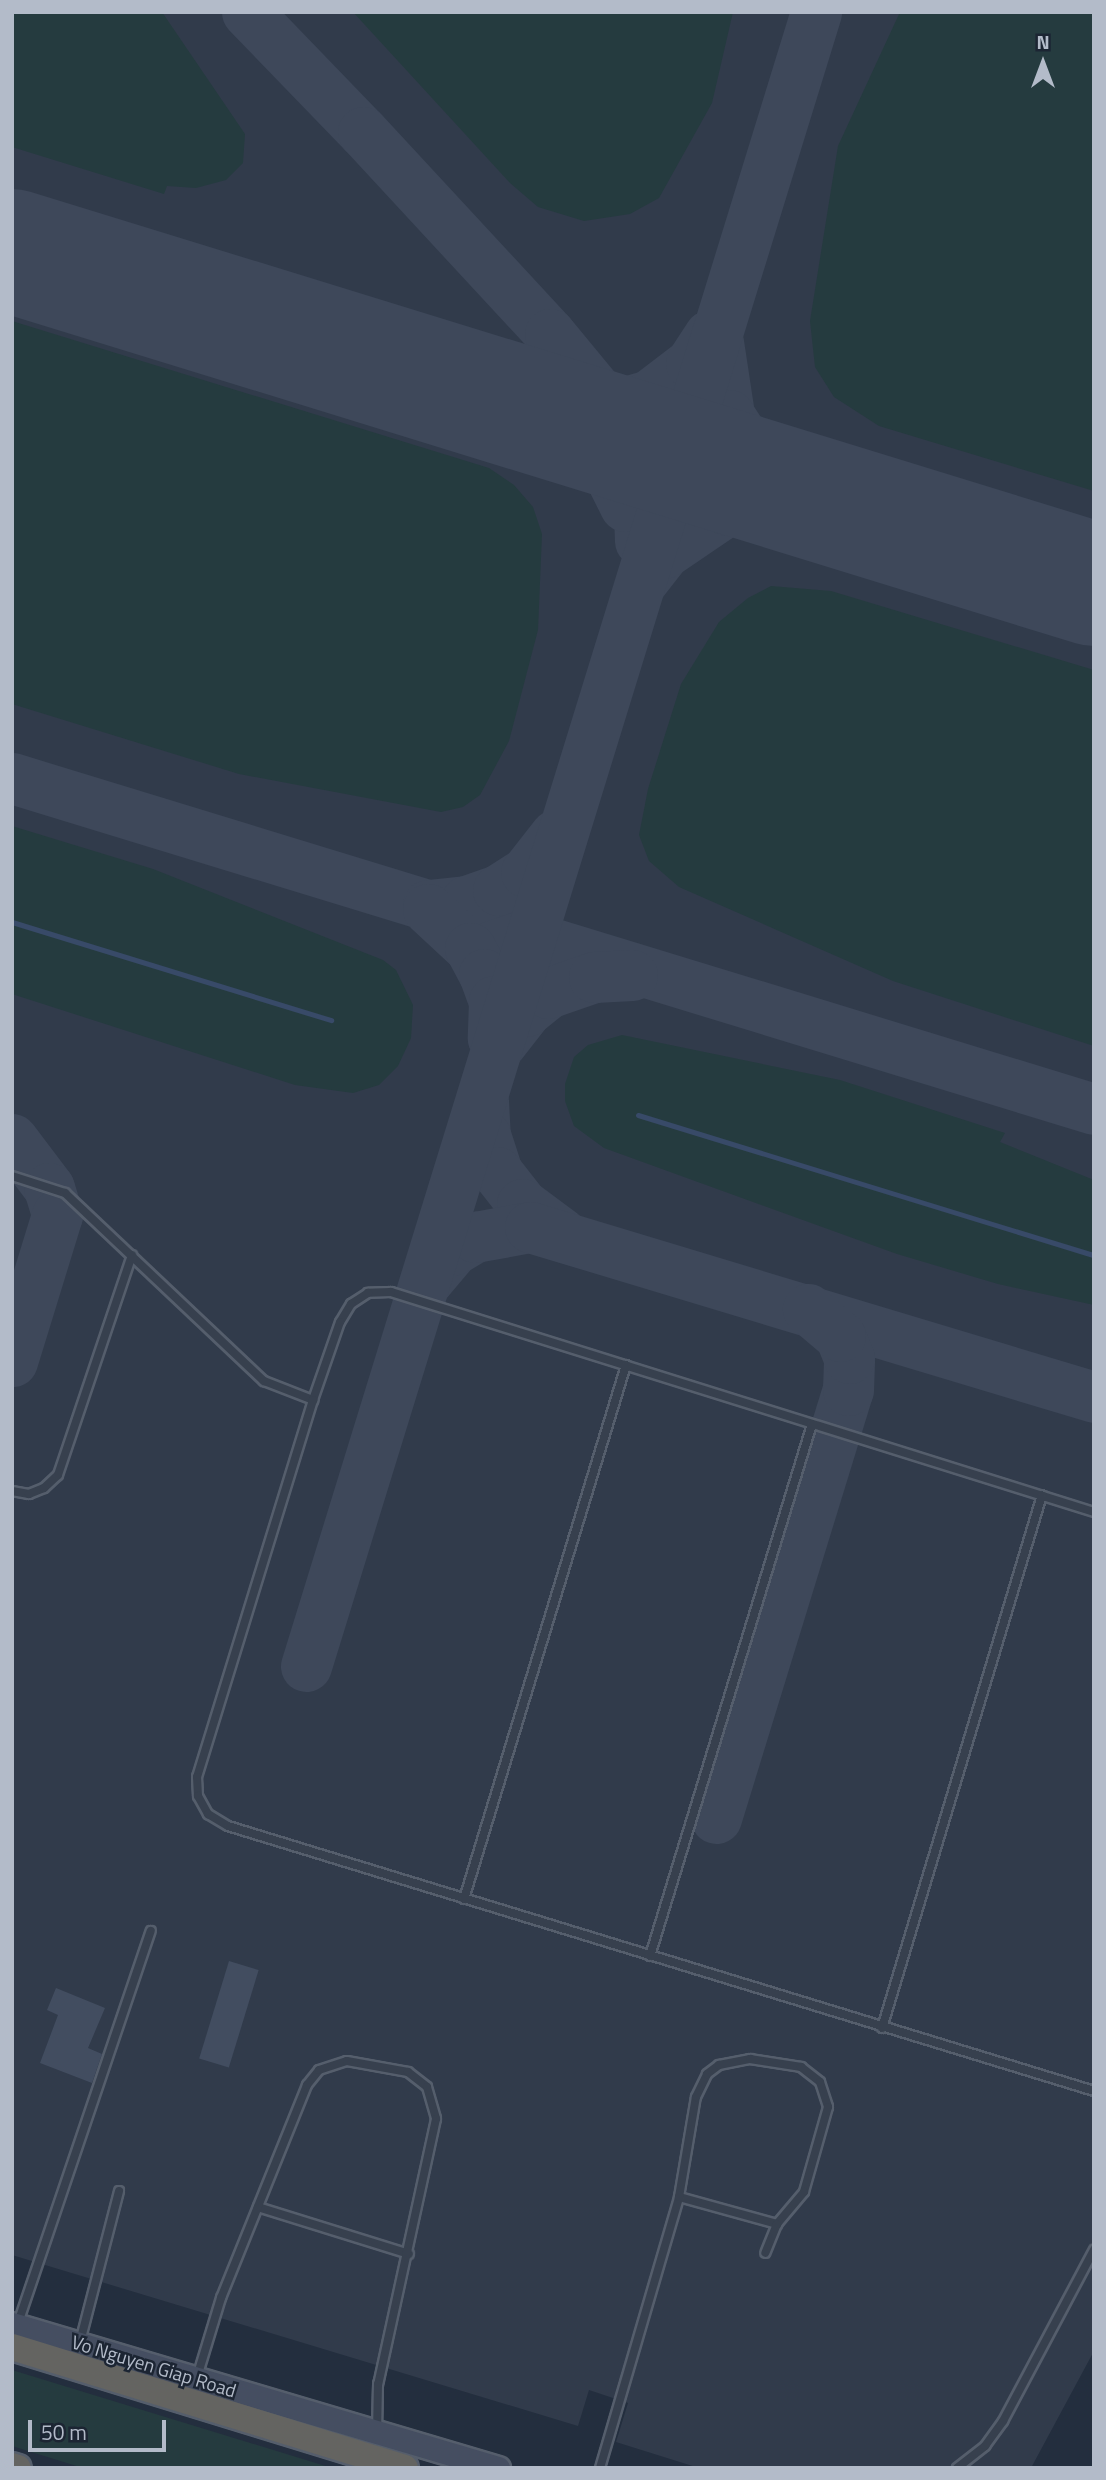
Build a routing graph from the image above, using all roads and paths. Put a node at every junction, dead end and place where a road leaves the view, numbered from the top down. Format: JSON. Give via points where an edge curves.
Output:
{"nodes":[{"id":1,"x":12,"y":1176,"type":"edge"},
{"id":2,"x":132,"y":1255,"type":"junction"},
{"id":3,"x":626,"y":1365,"type":"junction"},
{"id":4,"x":313,"y":1400,"type":"junction"},
{"id":5,"x":812,"y":1424,"type":"junction"},
{"id":6,"x":12,"y":1491,"type":"edge"},
{"id":7,"x":1042,"y":1495,"type":"junction"},
{"id":8,"x":1094,"y":1512,"type":"edge"},
{"id":9,"x":464,"y":1899,"type":"junction"},
{"id":10,"x":150,"y":1931,"type":"dead end"},
{"id":11,"x":650,"y":1956,"type":"junction"},
{"id":12,"x":882,"y":2028,"type":"junction"},
{"id":13,"x":1094,"y":2091,"type":"edge"},
{"id":14,"x":119,"y":2192,"type":"dead end"},
{"id":15,"x":679,"y":2197,"type":"junction"},
{"id":16,"x":258,"y":2207,"type":"junction"},
{"id":17,"x":777,"y":2224,"type":"junction"},
{"id":18,"x":1094,"y":2250,"type":"edge"},
{"id":19,"x":765,"y":2253,"type":"dead end"},
{"id":20,"x":410,"y":2254,"type":"junction"},
{"id":21,"x":14,"y":2332,"type":"edge"},
{"id":22,"x":80,"y":2342,"type":"junction"},
{"id":23,"x":196,"y":2380,"type":"junction"},
{"id":24,"x":377,"y":2432,"type":"junction"},
{"id":25,"x":12,"y":2466,"type":"edge"},
{"id":26,"x":18,"y":2468,"type":"edge"},
{"id":27,"x":405,"y":2468,"type":"edge"},
{"id":28,"x":498,"y":2468,"type":"edge"},
{"id":29,"x":600,"y":2468,"type":"edge"},
{"id":30,"x":957,"y":2468,"type":"edge"}],
"edges":[{"from":1,"to":2,"type":"lane","via":[[65,1193]]},
{"from":2,"to":4,"type":"lane","via":[[264,1381]]},
{"from":2,"to":6,"type":"lane","via":[[58,1475],[37,1491]]},
{"from":3,"to":4,"type":"lane","via":[[390,1292],[368,1293],[351,1304],[340,1322]]},
{"from":3,"to":5,"type":"lane"},
{"from":3,"to":9,"type":"lane"},
{"from":4,"to":9,"type":"lane","via":[[197,1777],[198,1796],[208,1814],[228,1826]]},
{"from":5,"to":7,"type":"lane"},
{"from":5,"to":11,"type":"lane"},
{"from":7,"to":8,"type":"lane"},
{"from":7,"to":12,"type":"lane"},
{"from":9,"to":11,"type":"lane"},
{"from":10,"to":21,"type":"lane"},
{"from":11,"to":12,"type":"lane"},
{"from":12,"to":13,"type":"lane"},
{"from":14,"to":22,"type":"lane"},
{"from":15,"to":17,"type":"lane"},
{"from":15,"to":17,"type":"lane","via":[[696,2097],[707,2074],[740,2061],[776,2060],[801,2067],[820,2082],[828,2107],[804,2192]]},
{"from":15,"to":29,"type":"lane"},
{"from":16,"to":20,"type":"lane"},
{"from":16,"to":20,"type":"lane","via":[[307,2085],[319,2070],[347,2061],[408,2072],[427,2087],[436,2119]]},
{"from":16,"to":23,"type":"lane","via":[[221,2298]]},
{"from":17,"to":19,"type":"lane"},
{"from":18,"to":30,"type":"lane","via":[[1003,2421],[985,2446]]},
{"from":20,"to":24,"type":"lane","via":[[378,2384]]},
{"from":21,"to":22,"type":"main road","name":"Vo Nguyen Giap Road"},
{"from":21,"to":27,"type":"highway","name":"Vo Nguyen Giap Road"},
{"from":22,"to":23,"type":"main road","name":"Vo Nguyen Giap Road"},
{"from":23,"to":24,"type":"main road","name":"Vo Nguyen Giap Road"},
{"from":24,"to":28,"type":"main road","name":"Vo Nguyen Giap Road"},
{"from":25,"to":26,"type":"highway"}]}
